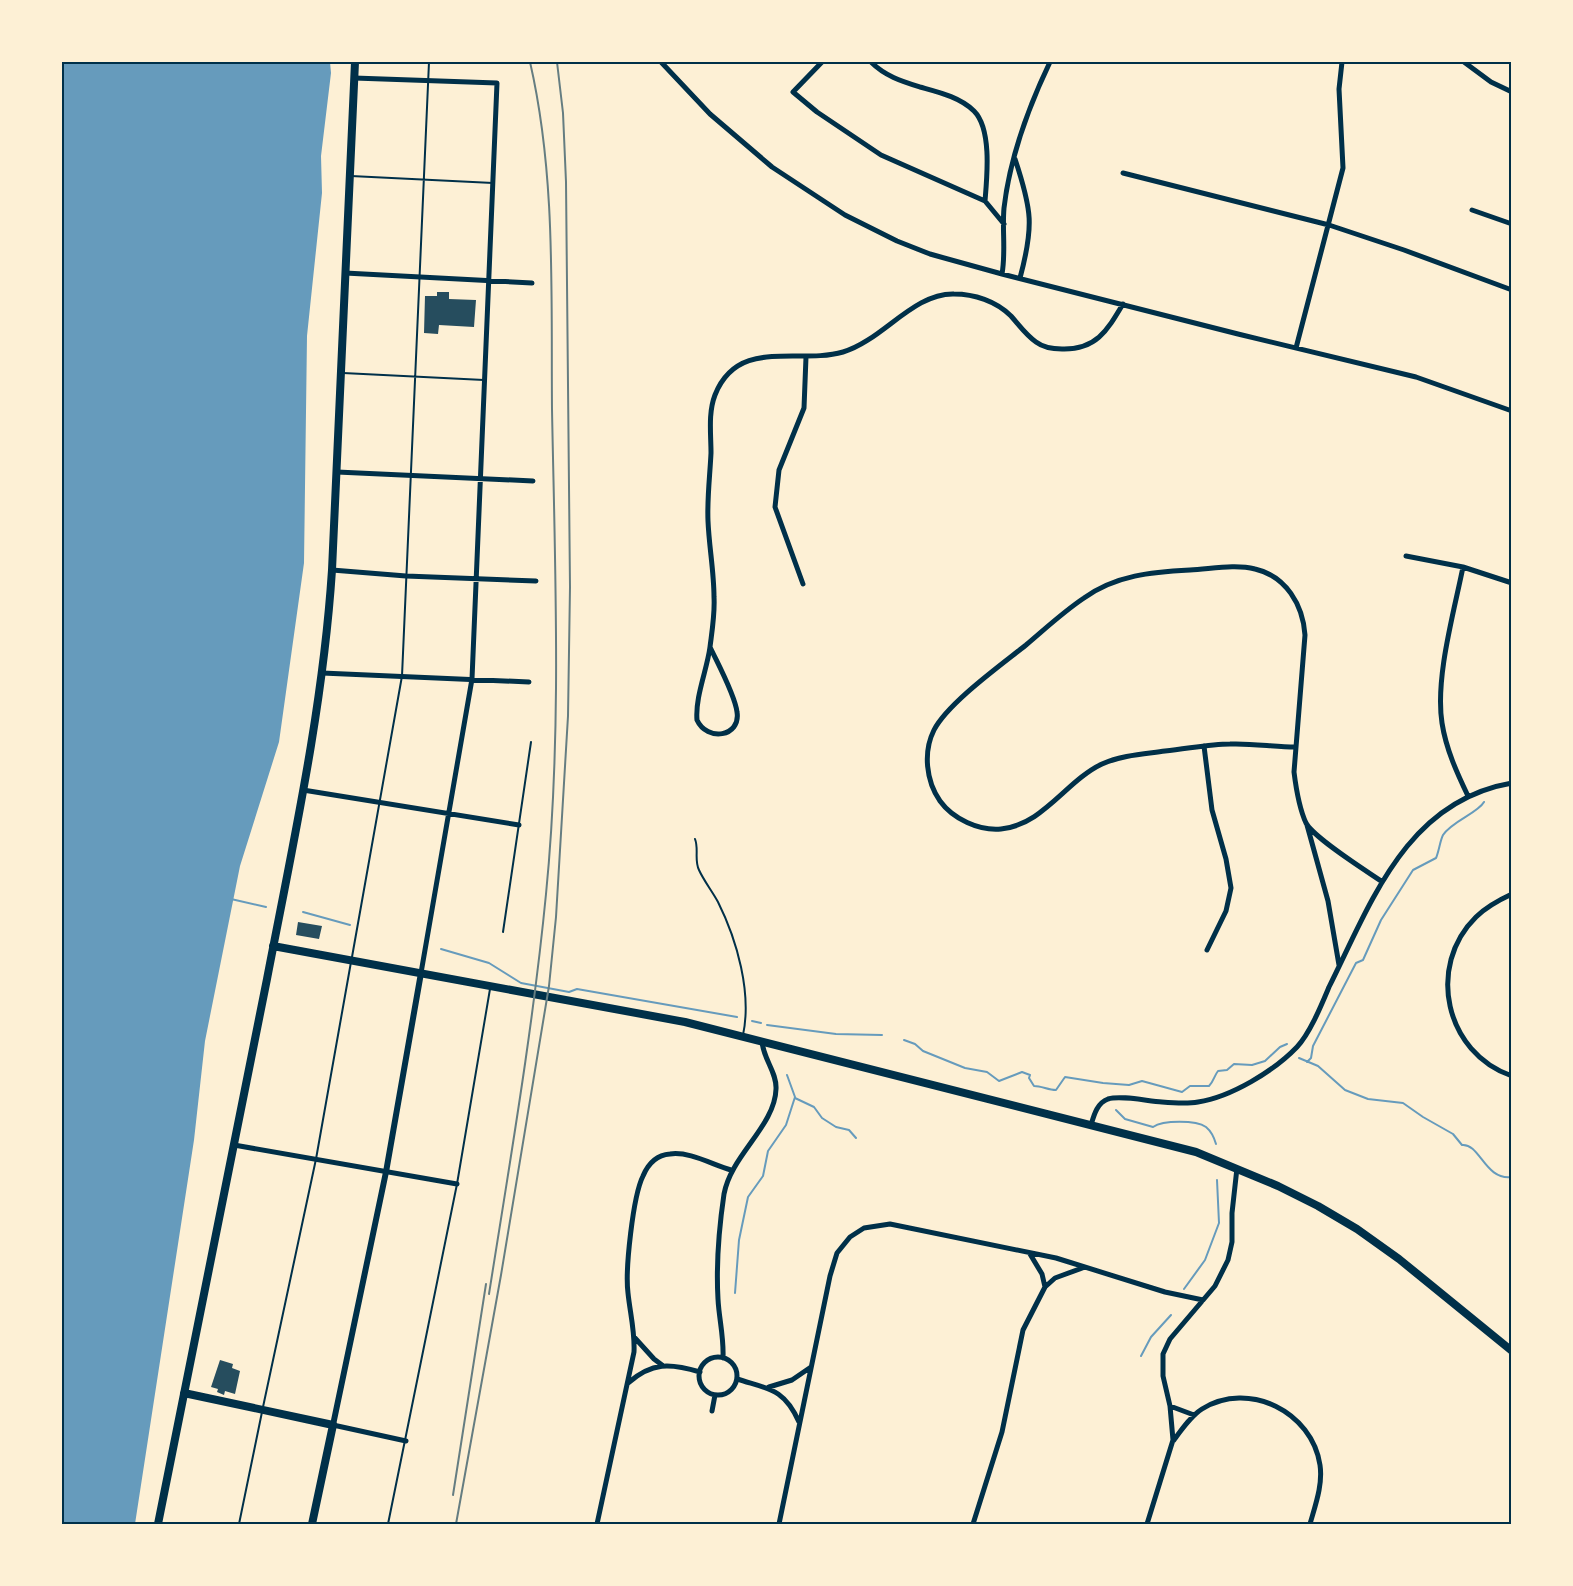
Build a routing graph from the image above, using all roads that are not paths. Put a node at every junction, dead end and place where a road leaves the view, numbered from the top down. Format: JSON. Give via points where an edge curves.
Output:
{"nodes":[{"id":1,"x":355,"y":62,"type":"edge"},
{"id":2,"x":429,"y":62,"type":"edge"},
{"id":3,"x":661,"y":62,"type":"edge"},
{"id":4,"x":822,"y":62,"type":"edge"},
{"id":5,"x":872,"y":62,"type":"edge"},
{"id":6,"x":1050,"y":62,"type":"edge"},
{"id":7,"x":1342,"y":62,"type":"edge"},
{"id":8,"x":1464,"y":62,"type":"edge"},
{"id":9,"x":354,"y":78,"type":"junction"},
{"id":10,"x":428,"y":80,"type":"junction"},
{"id":11,"x":1512,"y":92,"type":"edge"},
{"id":12,"x":1014,"y":158,"type":"junction"},
{"id":13,"x":1123,"y":173,"type":"dead end"},
{"id":14,"x":349,"y":176,"type":"junction"},
{"id":15,"x":424,"y":178,"type":"junction"},
{"id":16,"x":494,"y":183,"type":"junction"},
{"id":17,"x":985,"y":201,"type":"junction"},
{"id":18,"x":1472,"y":210,"type":"dead end"},
{"id":19,"x":1004,"y":224,"type":"junction"},
{"id":20,"x":1512,"y":224,"type":"edge"},
{"id":21,"x":1329,"y":225,"type":"junction"},
{"id":22,"x":345,"y":273,"type":"junction"},
{"id":23,"x":1002,"y":274,"type":"junction"},
{"id":24,"x":420,"y":278,"type":"junction"},
{"id":25,"x":1020,"y":278,"type":"junction"},
{"id":26,"x":489,"y":281,"type":"junction"},
{"id":27,"x":532,"y":283,"type":"dead end"},
{"id":28,"x":1512,"y":290,"type":"edge"},
{"id":29,"x":1123,"y":304,"type":"junction"},
{"id":30,"x":1296,"y":348,"type":"junction"},
{"id":31,"x":806,"y":357,"type":"junction"},
{"id":32,"x":340,"y":373,"type":"junction"},
{"id":33,"x":416,"y":377,"type":"junction"},
{"id":34,"x":485,"y":380,"type":"junction"},
{"id":35,"x":1512,"y":411,"type":"edge"},
{"id":36,"x":336,"y":472,"type":"junction"},
{"id":37,"x":411,"y":476,"type":"junction"},
{"id":38,"x":481,"y":480,"type":"junction"},
{"id":39,"x":533,"y":481,"type":"dead end"},
{"id":40,"x":1406,"y":556,"type":"dead end"},
{"id":41,"x":1463,"y":567,"type":"junction"},
{"id":42,"x":332,"y":570,"type":"junction"},
{"id":43,"x":406,"y":576,"type":"junction"},
{"id":44,"x":476,"y":580,"type":"junction"},
{"id":45,"x":536,"y":581,"type":"dead end"},
{"id":46,"x":1512,"y":583,"type":"edge"},
{"id":47,"x":803,"y":584,"type":"dead end"},
{"id":48,"x":710,"y":647,"type":"junction"},
{"id":49,"x":322,"y":673,"type":"junction"},
{"id":50,"x":402,"y":676,"type":"junction"},
{"id":51,"x":472,"y":679,"type":"junction"},
{"id":52,"x":529,"y":682,"type":"dead end"},
{"id":53,"x":531,"y":742,"type":"dead end"},
{"id":54,"x":1204,"y":746,"type":"junction"},
{"id":55,"x":1295,"y":747,"type":"junction"},
{"id":56,"x":1512,"y":783,"type":"edge"},
{"id":57,"x":303,"y":790,"type":"junction"},
{"id":58,"x":1468,"y":796,"type":"junction"},
{"id":59,"x":379,"y":802,"type":"junction"},
{"id":60,"x":449,"y":814,"type":"junction"},
{"id":61,"x":1307,"y":824,"type":"junction"},
{"id":62,"x":519,"y":825,"type":"junction"},
{"id":63,"x":694,"y":839,"type":"dead end"},
{"id":64,"x":1381,"y":881,"type":"junction"},
{"id":65,"x":1512,"y":894,"type":"edge"},
{"id":66,"x":503,"y":932,"type":"dead end"},
{"id":67,"x":273,"y":946,"type":"junction"},
{"id":68,"x":1207,"y":950,"type":"dead end"},
{"id":69,"x":351,"y":961,"type":"junction"},
{"id":70,"x":1340,"y":967,"type":"junction"},
{"id":71,"x":421,"y":973,"type":"junction"},
{"id":72,"x":491,"y":986,"type":"junction"},
{"id":73,"x":742,"y":1036,"type":"junction"},
{"id":74,"x":762,"y":1041,"type":"junction"},
{"id":75,"x":1512,"y":1076,"type":"edge"},
{"id":76,"x":1091,"y":1125,"type":"junction"},
{"id":77,"x":234,"y":1145,"type":"junction"},
{"id":78,"x":316,"y":1159,"type":"junction"},
{"id":79,"x":1237,"y":1168,"type":"junction"},
{"id":80,"x":731,"y":1170,"type":"junction"},
{"id":81,"x":386,"y":1172,"type":"junction"},
{"id":82,"x":457,"y":1184,"type":"junction"},
{"id":83,"x":1030,"y":1254,"type":"junction"},
{"id":84,"x":1086,"y":1267,"type":"junction"},
{"id":85,"x":1045,"y":1287,"type":"junction"},
{"id":86,"x":1203,"y":1300,"type":"junction"},
{"id":87,"x":634,"y":1336,"type":"junction"},
{"id":88,"x":1512,"y":1351,"type":"edge"},
{"id":89,"x":723,"y":1358,"type":"junction"},
{"id":90,"x":665,"y":1366,"type":"junction"},
{"id":91,"x":811,"y":1367,"type":"junction"},
{"id":92,"x":700,"y":1372,"type":"junction"},
{"id":93,"x":737,"y":1379,"type":"junction"},
{"id":94,"x":628,"y":1383,"type":"junction"},
{"id":95,"x":768,"y":1387,"type":"junction"},
{"id":96,"x":184,"y":1394,"type":"junction"},
{"id":97,"x":715,"y":1395,"type":"junction"},
{"id":98,"x":1170,"y":1406,"type":"junction"},
{"id":99,"x":262,"y":1410,"type":"junction"},
{"id":100,"x":712,"y":1411,"type":"dead end"},
{"id":101,"x":1194,"y":1415,"type":"junction"},
{"id":102,"x":800,"y":1423,"type":"junction"},
{"id":103,"x":333,"y":1425,"type":"junction"},
{"id":104,"x":1173,"y":1440,"type":"junction"},
{"id":105,"x":406,"y":1441,"type":"junction"},
{"id":106,"x":158,"y":1524,"type":"edge"},
{"id":107,"x":239,"y":1524,"type":"edge"},
{"id":108,"x":312,"y":1524,"type":"edge"},
{"id":109,"x":388,"y":1524,"type":"edge"},
{"id":110,"x":597,"y":1524,"type":"edge"},
{"id":111,"x":779,"y":1524,"type":"edge"},
{"id":112,"x":973,"y":1524,"type":"edge"},
{"id":113,"x":1147,"y":1524,"type":"edge"},
{"id":114,"x":1310,"y":1524,"type":"edge"}],
"edges":[{"from":1,"to":9,"type":"main road"},
{"from":2,"to":10,"type":"lane"},
{"from":3,"to":23,"type":"street","via":[[735,137],[834,208],[930,254]]},
{"from":4,"to":17,"type":"street","via":[[793,92],[881,155]]},
{"from":5,"to":17,"type":"street","via":[[891,77],[953,98],[978,116],[987,162]]},
{"from":6,"to":12,"type":"street","via":[[1022,125]]},
{"from":7,"to":21,"type":"street","via":[[1339,89],[1343,168]]},
{"from":8,"to":11,"type":"street"},
{"from":9,"to":10,"type":"street"},
{"from":9,"to":14,"type":"main road"},
{"from":10,"to":15,"type":"lane"},
{"from":10,"to":16,"type":"street","via":[[497,83]]},
{"from":12,"to":19,"type":"street","via":[[1005,196]]},
{"from":12,"to":25,"type":"street","via":[[1030,212],[1029,242]]},
{"from":13,"to":21,"type":"street"},
{"from":14,"to":15,"type":"lane"},
{"from":14,"to":22,"type":"main road"},
{"from":15,"to":16,"type":"lane"},
{"from":15,"to":24,"type":"lane"},
{"from":16,"to":26,"type":"street"},
{"from":17,"to":19,"type":"street"},
{"from":18,"to":20,"type":"street"},
{"from":19,"to":23,"type":"street"},
{"from":21,"to":28,"type":"street"},
{"from":21,"to":30,"type":"street"},
{"from":22,"to":24,"type":"street"},
{"from":22,"to":32,"type":"main road"},
{"from":23,"to":25,"type":"street"},
{"from":24,"to":26,"type":"street"},
{"from":24,"to":33,"type":"lane"},
{"from":25,"to":29,"type":"street"},
{"from":26,"to":27,"type":"street"},
{"from":26,"to":34,"type":"street"},
{"from":29,"to":30,"type":"street"},
{"from":29,"to":31,"type":"street","via":[[1088,345],[1055,349],[1038,344],[993,303],[975,296],[945,294],[919,303],[864,343],[840,353]]},
{"from":30,"to":35,"type":"street","via":[[1416,377]]},
{"from":31,"to":47,"type":"street","via":[[804,408],[779,470],[775,507]]},
{"from":31,"to":48,"type":"street","via":[[768,356],[750,360],[734,368],[715,395],[708,518],[714,596]]},
{"from":32,"to":33,"type":"lane"},
{"from":32,"to":36,"type":"main road"},
{"from":33,"to":34,"type":"lane"},
{"from":33,"to":37,"type":"lane"},
{"from":34,"to":38,"type":"street"},
{"from":36,"to":37,"type":"street"},
{"from":36,"to":42,"type":"main road"},
{"from":37,"to":38,"type":"street"},
{"from":37,"to":43,"type":"lane"},
{"from":38,"to":39,"type":"street"},
{"from":38,"to":44,"type":"street"},
{"from":40,"to":41,"type":"street"},
{"from":41,"to":46,"type":"street"},
{"from":41,"to":58,"type":"street","via":[[1442,679],[1441,710],[1449,753]]},
{"from":42,"to":43,"type":"street"},
{"from":42,"to":49,"type":"main road"},
{"from":43,"to":44,"type":"street"},
{"from":43,"to":50,"type":"lane"},
{"from":44,"to":45,"type":"street"},
{"from":44,"to":51,"type":"street"},
{"from":48,"to":48,"type":"street","via":[[737,713],[732,728],[717,735],[706,732],[697,720]]},
{"from":49,"to":50,"type":"street"},
{"from":49,"to":57,"type":"main road"},
{"from":50,"to":51,"type":"street"},
{"from":50,"to":59,"type":"lane"},
{"from":51,"to":52,"type":"street"},
{"from":51,"to":60,"type":"street"},
{"from":53,"to":62,"type":"lane"},
{"from":54,"to":55,"type":"street"},
{"from":54,"to":55,"type":"street","via":[[1133,755],[1103,764],[1027,821],[999,829],[976,825],[948,810],[931,783],[927,758],[934,729],[952,708],[1084,597],[1139,574],[1230,567],[1256,569],[1277,580],[1292,594],[1302,613],[1305,635]]},
{"from":54,"to":68,"type":"street","via":[[1212,810],[1231,888],[1226,911]]},
{"from":55,"to":61,"type":"street","via":[[1295,781]]},
{"from":56,"to":58,"type":"street"},
{"from":57,"to":59,"type":"street"},
{"from":57,"to":67,"type":"main road"},
{"from":58,"to":64,"type":"street","via":[[1426,825]]},
{"from":59,"to":60,"type":"street"},
{"from":59,"to":69,"type":"lane"},
{"from":60,"to":62,"type":"street"},
{"from":60,"to":71,"type":"street"},
{"from":61,"to":64,"type":"street"},
{"from":61,"to":70,"type":"street","via":[[1328,901]]},
{"from":62,"to":66,"type":"lane"},
{"from":63,"to":73,"type":"lane","via":[[699,870],[716,899],[738,955],[746,1008]]},
{"from":64,"to":70,"type":"street"},
{"from":65,"to":75,"type":"street","via":[[1486,909],[1466,929],[1451,960],[1447,990],[1453,1019],[1466,1044],[1490,1066]]},
{"from":67,"to":69,"type":"main road"},
{"from":67,"to":77,"type":"main road"},
{"from":69,"to":71,"type":"main road"},
{"from":69,"to":78,"type":"lane"},
{"from":70,"to":76,"type":"street","via":[[1299,1044],[1263,1074],[1225,1094],[1198,1102],[1106,1099],[1097,1108]]},
{"from":71,"to":72,"type":"main road"},
{"from":71,"to":81,"type":"street"},
{"from":72,"to":73,"type":"main road"},
{"from":72,"to":82,"type":"lane"},
{"from":73,"to":74,"type":"main road"},
{"from":74,"to":76,"type":"main road"},
{"from":74,"to":80,"type":"street","via":[[774,1077],[775,1097]]},
{"from":76,"to":79,"type":"main road","via":[[1185,1149]]},
{"from":77,"to":78,"type":"street"},
{"from":77,"to":96,"type":"main road"},
{"from":78,"to":81,"type":"street"},
{"from":78,"to":99,"type":"lane"},
{"from":79,"to":86,"type":"street","via":[[1231,1249],[1221,1274]]},
{"from":79,"to":88,"type":"main road","via":[[1298,1196],[1366,1236]]},
{"from":80,"to":87,"type":"street","via":[[671,1154],[654,1160],[645,1172],[638,1189],[628,1264]]},
{"from":80,"to":89,"type":"street","via":[[724,1193],[718,1260]]},
{"from":81,"to":82,"type":"street"},
{"from":81,"to":103,"type":"street"},
{"from":82,"to":105,"type":"lane"},
{"from":83,"to":84,"type":"street"},
{"from":83,"to":85,"type":"street"},
{"from":83,"to":91,"type":"street","via":[[897,1225],[883,1224],[857,1232],[834,1260]]},
{"from":84,"to":85,"type":"street","via":[[1055,1278]]},
{"from":84,"to":86,"type":"street"},
{"from":85,"to":112,"type":"street","via":[[1023,1330],[1002,1432]]},
{"from":86,"to":98,"type":"street","via":[[1165,1348],[1162,1365]]},
{"from":87,"to":90,"type":"street"},
{"from":87,"to":94,"type":"street"},
{"from":89,"to":92,"type":"street","via":[[710,1359]]},
{"from":89,"to":93,"type":"street","via":[[732,1363]]},
{"from":90,"to":92,"type":"street"},
{"from":90,"to":94,"type":"street","via":[[647,1369]]},
{"from":91,"to":95,"type":"street","via":[[792,1380]]},
{"from":91,"to":102,"type":"street"},
{"from":92,"to":97,"type":"street","via":[[701,1384]]},
{"from":93,"to":95,"type":"street"},
{"from":93,"to":97,"type":"street","via":[[729,1392]]},
{"from":94,"to":110,"type":"street"},
{"from":95,"to":102,"type":"street","via":[[783,1396]]},
{"from":96,"to":99,"type":"main road"},
{"from":96,"to":106,"type":"main road"},
{"from":97,"to":100,"type":"street"},
{"from":98,"to":101,"type":"street"},
{"from":98,"to":104,"type":"street"},
{"from":99,"to":103,"type":"main road"},
{"from":99,"to":107,"type":"lane"},
{"from":101,"to":104,"type":"street"},
{"from":101,"to":114,"type":"street","via":[[1215,1403],[1245,1398],[1267,1402],[1289,1413],[1308,1435],[1320,1464]]},
{"from":102,"to":111,"type":"street"},
{"from":103,"to":105,"type":"street"},
{"from":103,"to":108,"type":"main road"},
{"from":104,"to":113,"type":"street"},
{"from":105,"to":109,"type":"lane"}]}
